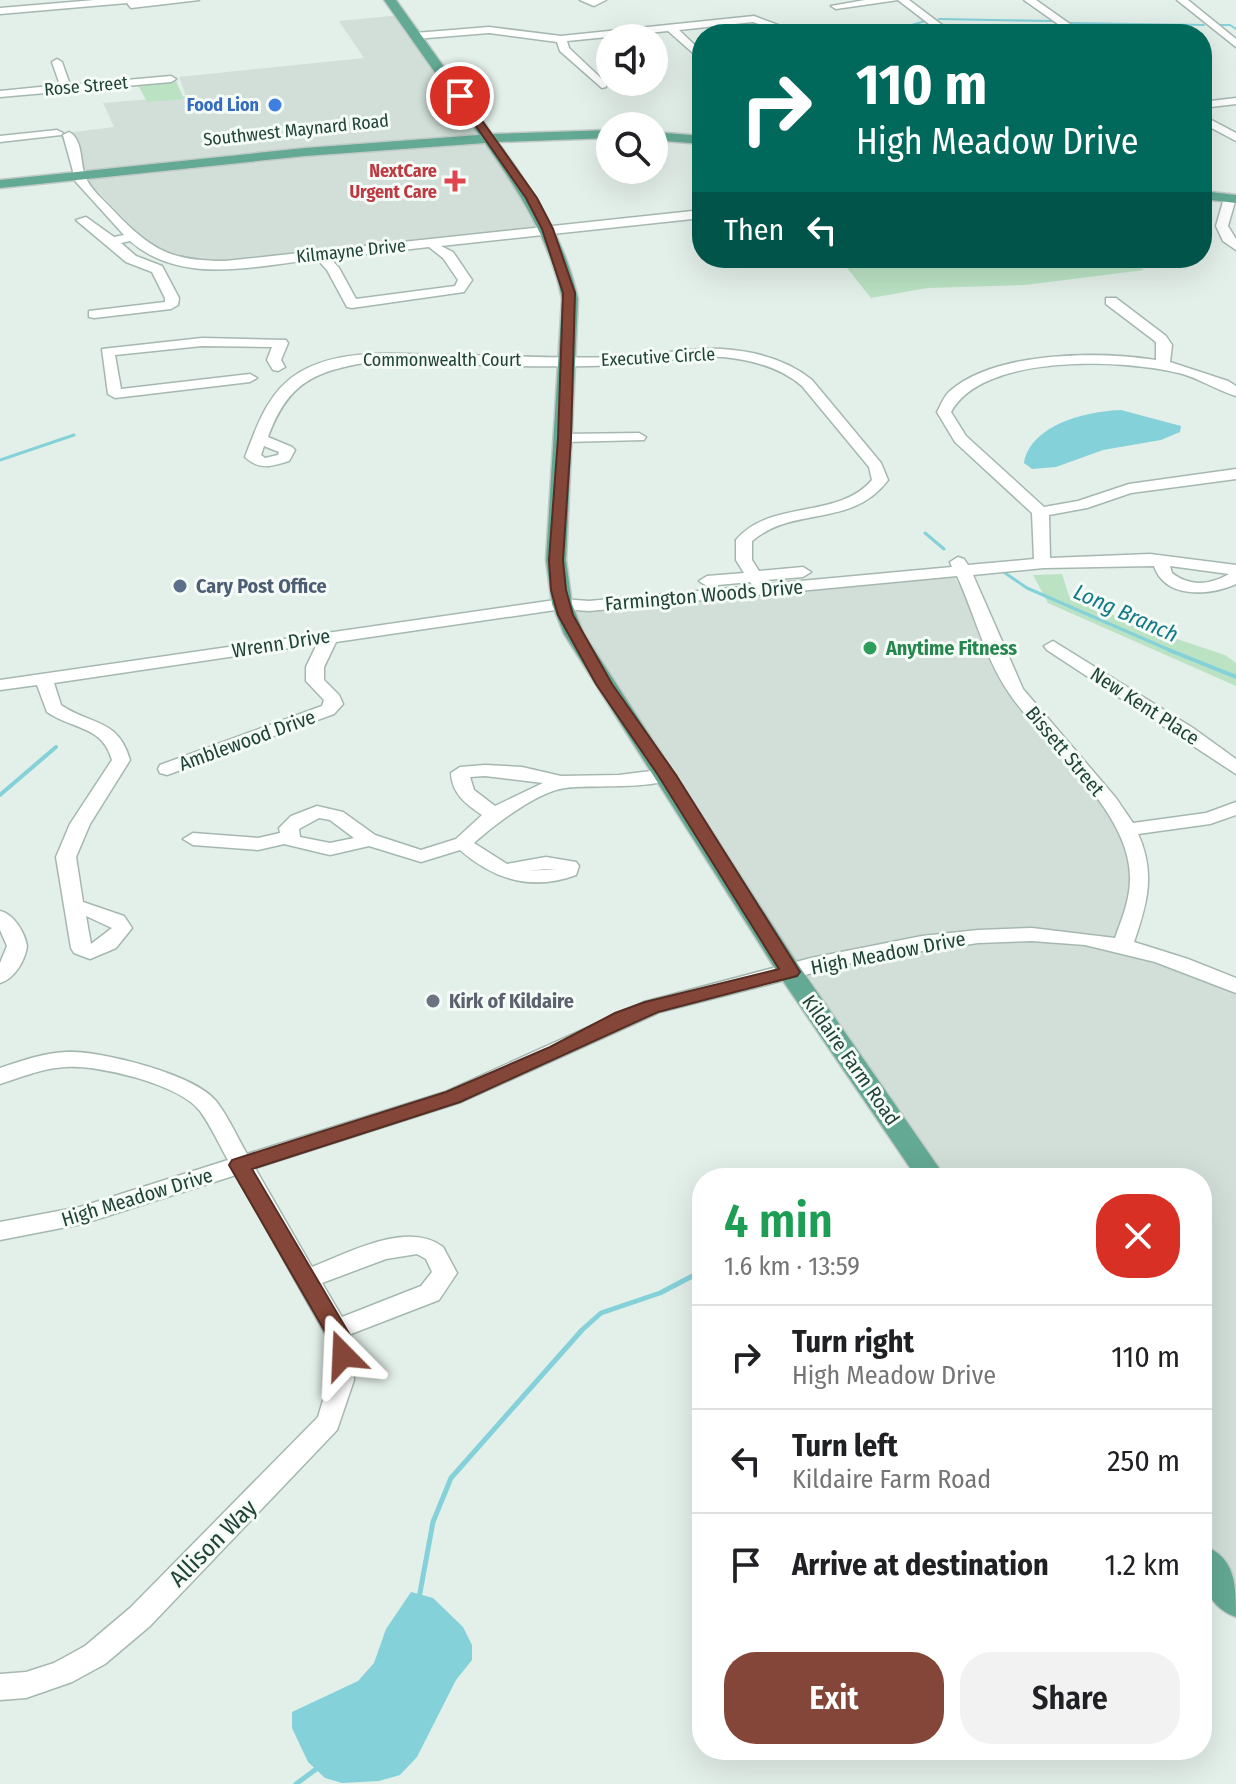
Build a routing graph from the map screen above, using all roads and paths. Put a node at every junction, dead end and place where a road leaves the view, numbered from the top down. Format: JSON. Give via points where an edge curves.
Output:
{"nodes":[{"id":1,"x":194,"y":0,"type":"edge"},
{"id":2,"x":390,"y":0,"type":"edge"},
{"id":3,"x":585,"y":0,"type":"edge"},
{"id":4,"x":601,"y":0,"type":"edge"},
{"id":5,"x":893,"y":0,"type":"edge"},
{"id":6,"x":903,"y":0,"type":"edge"},
{"id":7,"x":1029,"y":0,"type":"edge"},
{"id":8,"x":1182,"y":0,"type":"edge"},
{"id":9,"x":0,"y":2,"type":"edge"},
{"id":10,"x":131,"y":2,"type":"edge"},
{"id":11,"x":37,"y":5,"type":"edge"},
{"id":12,"x":836,"y":6,"type":"dead end"},
{"id":13,"x":0,"y":11,"type":"edge"},
{"id":14,"x":136,"y":17,"type":"dead end"},
{"id":15,"x":708,"y":24,"type":"edge"},
{"id":16,"x":768,"y":24,"type":"edge"},
{"id":17,"x":935,"y":24,"type":"edge"},
{"id":18,"x":1064,"y":24,"type":"edge"},
{"id":19,"x":1211,"y":24,"type":"edge"},
{"id":20,"x":1212,"y":24,"type":"edge"},
{"id":21,"x":692,"y":26,"type":"edge"},
{"id":22,"x":671,"y":28,"type":"junction"},
{"id":23,"x":415,"y":36,"type":"junction"},
{"id":24,"x":561,"y":39,"type":"junction"},
{"id":25,"x":1236,"y":44,"type":"edge"},
{"id":26,"x":692,"y":48,"type":"edge"},
{"id":27,"x":57,"y":62,"type":"dead end"},
{"id":28,"x":171,"y":79,"type":"dead end"},
{"id":29,"x":596,"y":79,"type":"edge"},
{"id":30,"x":66,"y":88,"type":"junction"},
{"id":31,"x":0,"y":94,"type":"edge"},
{"id":32,"x":1236,"y":101,"type":"edge"},
{"id":33,"x":1212,"y":104,"type":"edge"},
{"id":34,"x":1212,"y":124,"type":"edge"},
{"id":35,"x":596,"y":134,"type":"edge"},
{"id":36,"x":489,"y":137,"type":"junction"},
{"id":37,"x":668,"y":137,"type":"edge"},
{"id":38,"x":1236,"y":138,"type":"edge"},
{"id":39,"x":0,"y":139,"type":"edge"},
{"id":40,"x":692,"y":139,"type":"edge"},
{"id":41,"x":324,"y":145,"type":"junction"},
{"id":42,"x":251,"y":158,"type":"junction"},
{"id":43,"x":79,"y":176,"type":"junction"},
{"id":44,"x":0,"y":184,"type":"edge"},
{"id":45,"x":1212,"y":196,"type":"edge"},
{"id":46,"x":1233,"y":198,"type":"edge"},
{"id":47,"x":692,"y":215,"type":"edge"},
{"id":48,"x":82,"y":220,"type":"dead end"},
{"id":49,"x":548,"y":229,"type":"junction"},
{"id":50,"x":132,"y":237,"type":"junction"},
{"id":51,"x":112,"y":241,"type":"junction"},
{"id":52,"x":432,"y":242,"type":"junction"},
{"id":53,"x":1236,"y":246,"type":"edge"},
{"id":54,"x":320,"y":255,"type":"junction"},
{"id":55,"x":1111,"y":301,"type":"dead end"},
{"id":56,"x":134,"y":310,"type":"junction"},
{"id":57,"x":94,"y":314,"type":"dead end"},
{"id":58,"x":138,"y":325,"type":"dead end"},
{"id":59,"x":567,"y":361,"type":"junction"},
{"id":60,"x":1162,"y":366,"type":"junction"},
{"id":61,"x":278,"y":367,"type":"junction"},
{"id":62,"x":307,"y":373,"type":"junction"},
{"id":63,"x":250,"y":378,"type":"junction"},
{"id":64,"x":283,"y":390,"type":"junction"},
{"id":65,"x":1236,"y":392,"type":"edge"},
{"id":66,"x":639,"y":437,"type":"dead end"},
{"id":67,"x":565,"y":438,"type":"junction"},
{"id":68,"x":260,"y":439,"type":"dead end"},
{"id":69,"x":1236,"y":474,"type":"edge"},
{"id":70,"x":1040,"y":512,"type":"junction"},
{"id":71,"x":1041,"y":559,"type":"junction"},
{"id":72,"x":1160,"y":561,"type":"junction"},
{"id":73,"x":960,"y":566,"type":"junction"},
{"id":74,"x":1236,"y":570,"type":"edge"},
{"id":75,"x":1236,"y":577,"type":"edge"},
{"id":76,"x":758,"y":583,"type":"junction"},
{"id":77,"x":562,"y":604,"type":"junction"},
{"id":78,"x":330,"y":636,"type":"junction"},
{"id":79,"x":1053,"y":646,"type":"dead end"},
{"id":80,"x":44,"y":679,"type":"junction"},
{"id":81,"x":0,"y":685,"type":"edge"},
{"id":82,"x":1236,"y":768,"type":"edge"},
{"id":83,"x":167,"y":769,"type":"dead end"},
{"id":84,"x":667,"y":775,"type":"junction"},
{"id":85,"x":559,"y":782,"type":"junction"},
{"id":86,"x":1236,"y":808,"type":"edge"},
{"id":87,"x":494,"y":814,"type":"junction"},
{"id":88,"x":1128,"y":830,"type":"junction"},
{"id":89,"x":291,"y":836,"type":"junction"},
{"id":90,"x":193,"y":839,"type":"dead end"},
{"id":91,"x":368,"y":839,"type":"junction"},
{"id":92,"x":463,"y":843,"type":"junction"},
{"id":93,"x":504,"y":871,"type":"dead end"},
{"id":94,"x":73,"y":905,"type":"dead end"},
{"id":95,"x":0,"y":918,"type":"edge"},
{"id":96,"x":1123,"y":945,"type":"junction"},
{"id":97,"x":790,"y":972,"type":"junction"},
{"id":98,"x":0,"y":976,"type":"edge"},
{"id":99,"x":1236,"y":986,"type":"edge"},
{"id":100,"x":0,"y":1076,"type":"edge"},
{"id":101,"x":240,"y":1165,"type":"junction"},
{"id":102,"x":925,"y":1168,"type":"edge"},
{"id":103,"x":0,"y":1231,"type":"edge"},
{"id":104,"x":306,"y":1279,"type":"junction"},
{"id":105,"x":335,"y":1330,"type":"junction"},
{"id":106,"x":1212,"y":1572,"type":"edge"},
{"id":107,"x":1236,"y":1602,"type":"edge"},
{"id":108,"x":0,"y":1687,"type":"edge"}],
"edges":[{"from":1,"to":10,"type":"street"},
{"from":2,"to":23,"type":"main road","name":"Kildaire Farm Road"},
{"from":3,"to":4,"type":"street"},
{"from":5,"to":12,"type":"street"},
{"from":6,"to":17,"type":"street"},
{"from":7,"to":18,"type":"street"},
{"from":8,"to":19,"type":"street"},
{"from":9,"to":11,"type":"street"},
{"from":10,"to":11,"type":"street"},
{"from":10,"to":14,"type":"street"},
{"from":11,"to":13,"type":"street"},
{"from":15,"to":16,"type":"street","via":[[754,19]]},
{"from":20,"to":25,"type":"street"},
{"from":21,"to":22,"type":"street"},
{"from":22,"to":24,"type":"street"},
{"from":22,"to":26,"type":"street"},
{"from":23,"to":24,"type":"street","via":[[489,30]]},
{"from":23,"to":36,"type":"main road","name":"Kildaire Farm Road"},
{"from":24,"to":29,"type":"street","via":[[564,49]]},
{"from":27,"to":30,"type":"street"},
{"from":28,"to":30,"type":"street","name":"Rose Street"},
{"from":30,"to":31,"type":"street","name":"Rose Street"},
{"from":32,"to":33,"type":"street"},
{"from":34,"to":38,"type":"street"},
{"from":35,"to":36,"type":"main road"},
{"from":36,"to":41,"type":"main road","name":"Southwest Maynard Road"},
{"from":36,"to":42,"type":"main road","name":"Southwest Maynard Road"},
{"from":36,"to":49,"type":"main road","name":"Kildaire Farm Road"},
{"from":37,"to":40,"type":"main road"},
{"from":39,"to":43,"type":"street","name":"Kilmayne Drive","via":[[63,134]]},
{"from":41,"to":42,"type":"main road"},
{"from":41,"to":43,"type":"main road","name":"Southwest Maynard Road"},
{"from":42,"to":43,"type":"main road","name":"Southwest Maynard Road"},
{"from":43,"to":44,"type":"main road","name":"Southwest Maynard Road"},
{"from":43,"to":50,"type":"street","name":"Kilmayne Drive"},
{"from":45,"to":46,"type":"main road"},
{"from":46,"to":53,"type":"street","via":[[1222,226]]},
{"from":47,"to":49,"type":"street","name":"Kilmayne Drive"},
{"from":48,"to":51,"type":"street"},
{"from":49,"to":52,"type":"street","name":"Kilmayne Drive"},
{"from":49,"to":59,"type":"main road","name":"Kildaire Farm Road","via":[[569,293]]},
{"from":50,"to":51,"type":"street"},
{"from":50,"to":54,"type":"street","name":"Kilmayne Drive","via":[[160,258],[200,265]]},
{"from":51,"to":56,"type":"street","via":[[131,259],[157,269],[172,298],[171,305]]},
{"from":52,"to":54,"type":"street","name":"Kilmayne Drive"},
{"from":52,"to":54,"type":"street","via":[[465,280],[459,289],[352,304]]},
{"from":55,"to":60,"type":"street","via":[[1161,339]]},
{"from":56,"to":57,"type":"street"},
{"from":56,"to":58,"type":"street"},
{"from":59,"to":62,"type":"street","name":"Commonwealth Court","via":[[370,358]]},
{"from":59,"to":67,"type":"main road","name":"Kildaire Farm Road"},
{"from":59,"to":76,"type":"street","name":"Executive Circle","via":[[723,353],[771,362],[807,383],[876,466],[879,484],[855,503],[768,522],[747,535],[742,556]]},
{"from":60,"to":65,"type":"street","via":[[1206,376]]},
{"from":60,"to":70,"type":"street","via":[[1097,359],[1006,370],[972,382],[950,399],[944,412],[950,425]]},
{"from":61,"to":62,"type":"street"},
{"from":61,"to":63,"type":"street"},
{"from":61,"to":63,"type":"street","via":[[274,360],[281,343],[202,342],[107,352],[115,394]]},
{"from":62,"to":64,"type":"street","name":"Commonwealth Court"},
{"from":63,"to":64,"type":"street","via":[[256,386]]},
{"from":64,"to":68,"type":"street","name":"Commonwealth Court"},
{"from":66,"to":67,"type":"street"},
{"from":67,"to":77,"type":"main road","name":"Kildaire Farm Road","via":[[556,560]]},
{"from":69,"to":70,"type":"street","via":[[1129,489]]},
{"from":70,"to":71,"type":"street"},
{"from":71,"to":72,"type":"street","name":"Farmington Woods Drive"},
{"from":71,"to":73,"type":"street","name":"Farmington Woods Drive"},
{"from":72,"to":74,"type":"street","name":"Farmington Woods Drive"},
{"from":72,"to":75,"type":"street","via":[[1165,575],[1181,584],[1214,588]]},
{"from":73,"to":76,"type":"street","name":"Farmington Woods Drive"},
{"from":73,"to":88,"type":"street","name":"Bissett Street","via":[[1016,691]]},
{"from":76,"to":77,"type":"street","name":"Farmington Woods Drive","via":[[589,606]]},
{"from":77,"to":78,"type":"street","name":"Wrenn Drive"},
{"from":77,"to":84,"type":"main road","name":"Kildaire Farm Road","via":[[586,657]]},
{"from":78,"to":80,"type":"street","name":"Wrenn Drive"},
{"from":78,"to":83,"type":"street","name":"Amblewood Drive","via":[[315,667],[315,681],[333,699],[328,710]]},
{"from":79,"to":82,"type":"street","name":"New Kent Place"},
{"from":80,"to":81,"type":"street","name":"Wrenn Drive"},
{"from":80,"to":94,"type":"street","via":[[53,708],[105,731],[114,739],[121,760],[70,844],[66,857]]},
{"from":84,"to":85,"type":"street"},
{"from":84,"to":97,"type":"main road","name":"Kildaire Farm Road"},
{"from":85,"to":87,"type":"street"},
{"from":85,"to":87,"type":"street","via":[[505,770],[460,773],[467,796]]},
{"from":86,"to":88,"type":"street","via":[[1199,820]]},
{"from":87,"to":92,"type":"street"},
{"from":88,"to":96,"type":"street","name":"Bissett Street","via":[[1140,873]]},
{"from":89,"to":90,"type":"street","via":[[258,844]]},
{"from":89,"to":91,"type":"street","via":[[313,849],[346,850]]},
{"from":89,"to":91,"type":"street","via":[[289,828],[317,812],[336,816]]},
{"from":91,"to":92,"type":"street","via":[[421,856]]},
{"from":92,"to":93,"type":"street","via":[[485,863]]},
{"from":95,"to":98,"type":"street","via":[[12,929],[18,947]]},
{"from":96,"to":97,"type":"street","name":"High Meadow Drive","via":[[1049,935],[977,937],[900,947]]},
{"from":96,"to":99,"type":"street","name":"High Meadow Drive"},
{"from":97,"to":101,"type":"street","name":"High Meadow Drive","via":[[652,1007],[453,1097]]},
{"from":97,"to":102,"type":"main road","name":"Kildaire Farm Road"},
{"from":100,"to":101,"type":"street","name":"Allison Way","via":[[74,1058],[184,1087],[207,1104]]},
{"from":101,"to":103,"type":"street","name":"High Meadow Drive","via":[[82,1215]]},
{"from":101,"to":104,"type":"street","name":"Allison Way"},
{"from":104,"to":105,"type":"street","name":"Allison Way"},
{"from":104,"to":105,"type":"street","via":[[402,1247],[425,1246],[440,1257],[445,1273],[430,1293]]},
{"from":105,"to":108,"type":"street","name":"Allison Way","via":[[343,1355],[340,1396],[328,1423],[292,1463],[140,1617],[95,1655],[62,1673]]},
{"from":106,"to":107,"type":"main road"}]}
